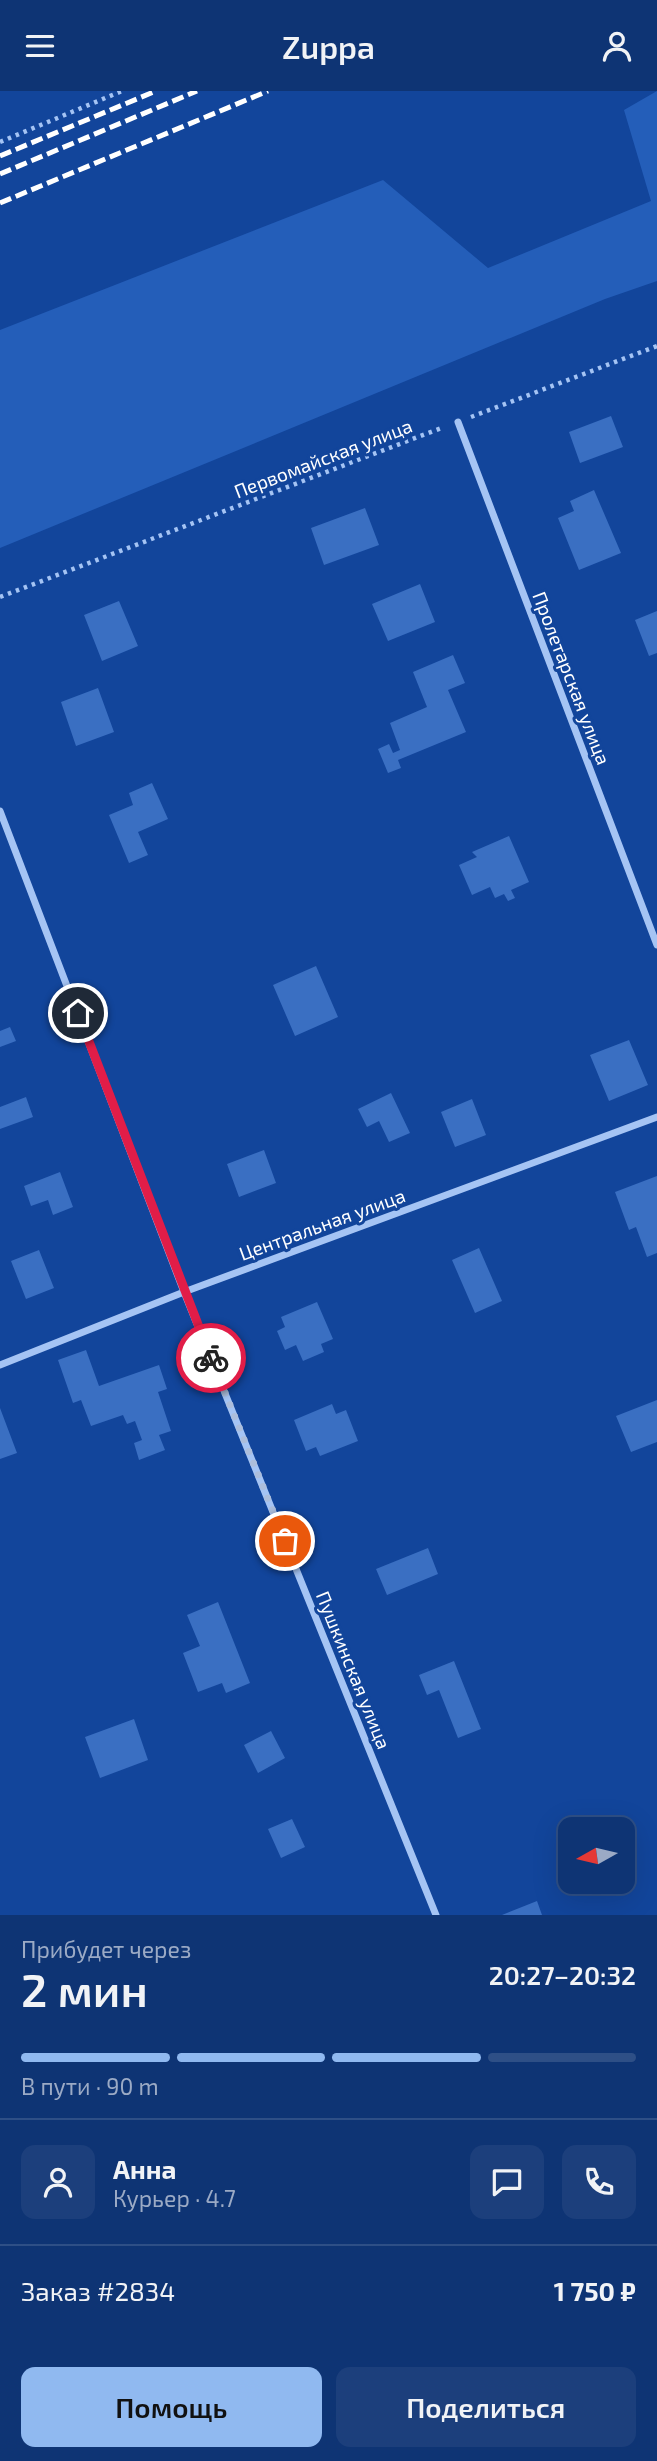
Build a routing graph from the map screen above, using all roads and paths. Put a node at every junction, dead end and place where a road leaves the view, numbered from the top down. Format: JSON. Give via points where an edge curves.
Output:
{"nodes":[{"id":1,"x":122,"y":91,"type":"edge"},
{"id":2,"x":0,"y":142,"type":"edge"},
{"id":3,"x":657,"y":346,"type":"edge"},
{"id":4,"x":458,"y":422,"type":"junction"},
{"id":5,"x":0,"y":597,"type":"edge"},
{"id":6,"x":0,"y":810,"type":"edge"},
{"id":7,"x":657,"y":945,"type":"edge"},
{"id":8,"x":657,"y":1117,"type":"edge"},
{"id":9,"x":184,"y":1292,"type":"junction"},
{"id":10,"x":0,"y":1365,"type":"edge"},
{"id":11,"x":436,"y":1915,"type":"edge"}],
"edges":[{"from":1,"to":2,"type":"path"},
{"from":3,"to":4,"type":"path","name":"Первомайская улица"},
{"from":4,"to":5,"type":"path","name":"Первомайская улица"},
{"from":4,"to":7,"type":"street","name":"Пролетарская улица"},
{"from":6,"to":9,"type":"street","name":"Пушкинская улица"},
{"from":8,"to":9,"type":"street","name":"Центральная улица"},
{"from":9,"to":10,"type":"street","name":"Центральная улица"},
{"from":9,"to":11,"type":"street","name":"Пушкинская улица"}]}
